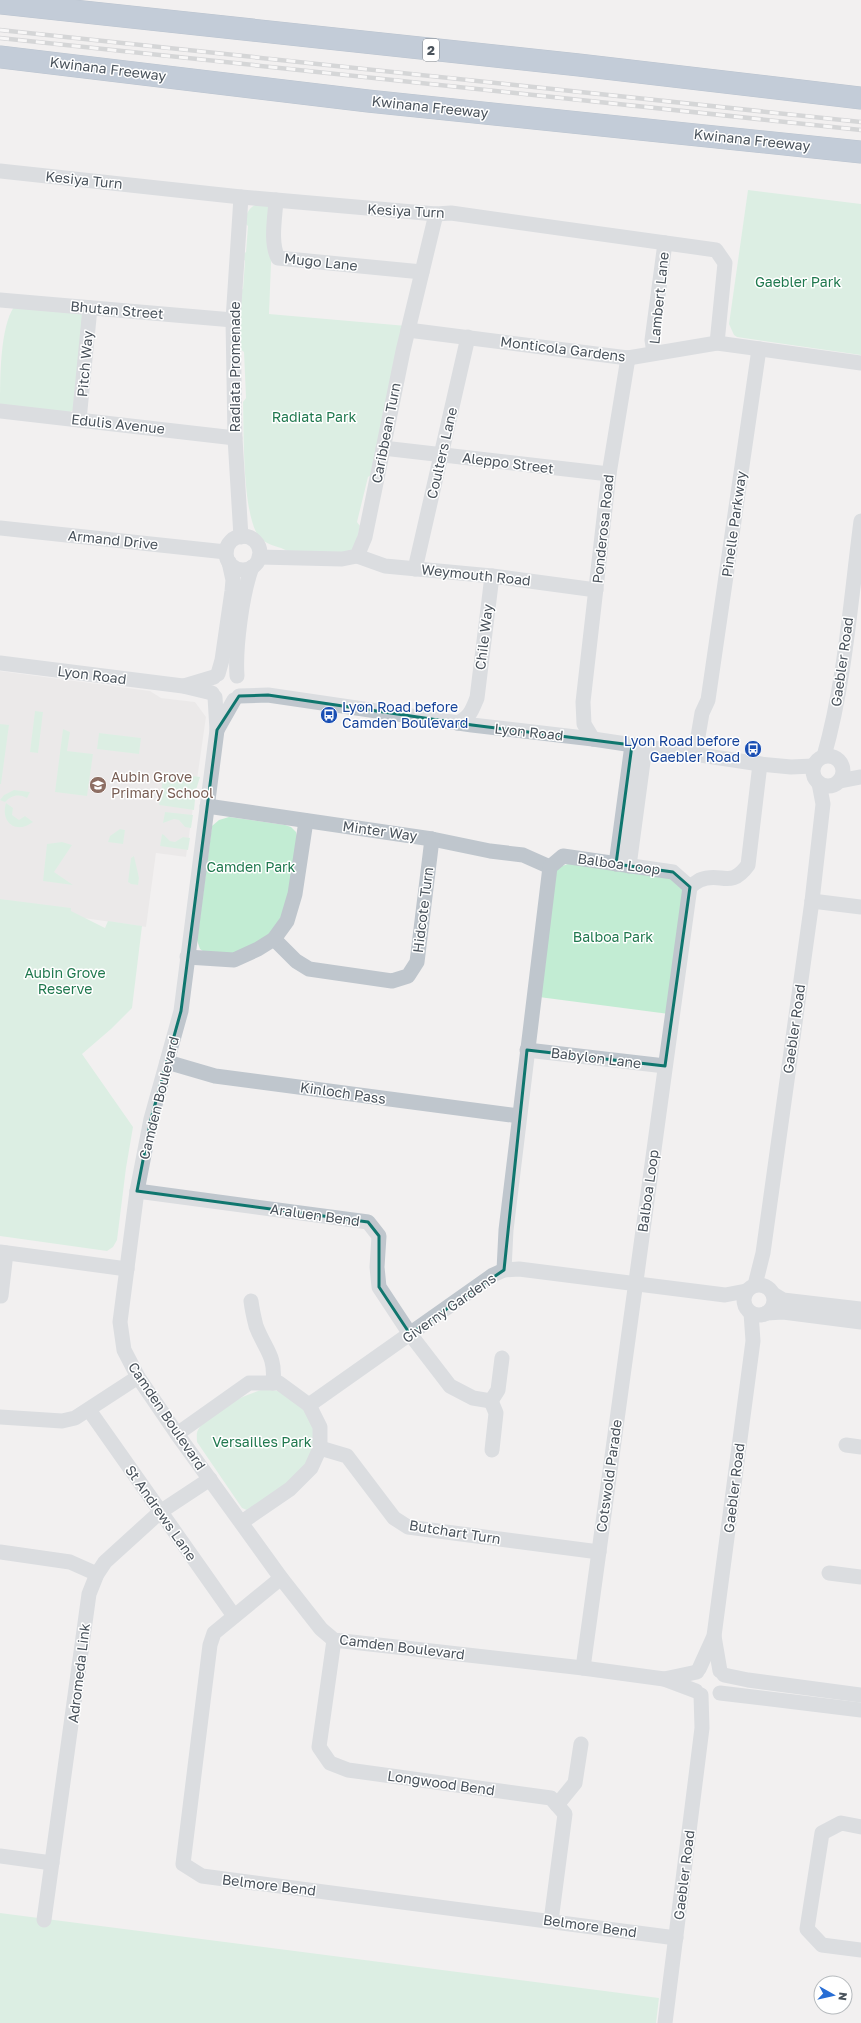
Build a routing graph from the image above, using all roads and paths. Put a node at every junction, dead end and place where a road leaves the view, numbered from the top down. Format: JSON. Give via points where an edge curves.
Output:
{"nodes":[{"id":1,"x":0,"y":3,"type":"edge"},
{"id":2,"x":0,"y":57,"type":"edge"},
{"id":3,"x":861,"y":98,"type":"edge"},
{"id":4,"x":861,"y":152,"type":"edge"},
{"id":5,"x":0,"y":171,"type":"edge"},
{"id":6,"x":241,"y":197,"type":"junction"},
{"id":7,"x":276,"y":200,"type":"junction"},
{"id":8,"x":436,"y":214,"type":"junction"},
{"id":9,"x":665,"y":242,"type":"junction"},
{"id":10,"x":422,"y":272,"type":"junction"},
{"id":11,"x":0,"y":300,"type":"edge"},
{"id":12,"x":0,"y":304,"type":"edge"},
{"id":13,"x":90,"y":308,"type":"junction"},
{"id":14,"x":233,"y":320,"type":"junction"},
{"id":15,"x":408,"y":330,"type":"junction"},
{"id":16,"x":468,"y":337,"type":"junction"},
{"id":17,"x":717,"y":343,"type":"junction"},
{"id":18,"x":759,"y":349,"type":"junction"},
{"id":19,"x":654,"y":354,"type":"junction"},
{"id":20,"x":628,"y":358,"type":"junction"},
{"id":21,"x":861,"y":363,"type":"edge"},
{"id":22,"x":0,"y":411,"type":"edge"},
{"id":23,"x":79,"y":420,"type":"junction"},
{"id":24,"x":235,"y":438,"type":"junction"},
{"id":25,"x":383,"y":448,"type":"junction"},
{"id":26,"x":442,"y":455,"type":"junction"},
{"id":27,"x":609,"y":474,"type":"junction"},
{"id":28,"x":861,"y":521,"type":"edge"},
{"id":29,"x":0,"y":528,"type":"edge"},
{"id":30,"x":241,"y":537,"type":"junction"},
{"id":31,"x":357,"y":556,"type":"junction"},
{"id":32,"x":228,"y":557,"type":"junction"},
{"id":33,"x":256,"y":562,"type":"junction"},
{"id":34,"x":415,"y":569,"type":"junction"},
{"id":35,"x":492,"y":576,"type":"junction"},
{"id":36,"x":596,"y":590,"type":"junction"},
{"id":37,"x":0,"y":664,"type":"edge"},
{"id":38,"x":216,"y":676,"type":"junction"},
{"id":39,"x":183,"y":686,"type":"junction"},
{"id":40,"x":238,"y":689,"type":"junction"},
{"id":41,"x":213,"y":695,"type":"junction"},
{"id":42,"x":477,"y":698,"type":"junction"},
{"id":43,"x":583,"y":702,"type":"junction"},
{"id":44,"x":457,"y":723,"type":"junction"},
{"id":45,"x":490,"y":728,"type":"junction"},
{"id":46,"x":217,"y":730,"type":"junction"},
{"id":47,"x":562,"y":736,"type":"junction"},
{"id":48,"x":593,"y":739,"type":"junction"},
{"id":49,"x":638,"y":746,"type":"junction"},
{"id":50,"x":700,"y":755,"type":"junction"},
{"id":51,"x":835,"y":760,"type":"junction"},
{"id":52,"x":760,"y":764,"type":"junction"},
{"id":53,"x":861,"y":774,"type":"edge"},
{"id":54,"x":816,"y":776,"type":"junction"},
{"id":55,"x":861,"y":777,"type":"edge"},
{"id":56,"x":837,"y":783,"type":"junction"},
{"id":57,"x":823,"y":804,"type":"junction"},
{"id":58,"x":207,"y":806,"type":"junction"},
{"id":59,"x":306,"y":821,"type":"junction"},
{"id":60,"x":432,"y":839,"type":"junction"},
{"id":61,"x":622,"y":865,"type":"junction"},
{"id":62,"x":550,"y":867,"type":"junction"},
{"id":63,"x":690,"y":887,"type":"junction"},
{"id":64,"x":812,"y":901,"type":"junction"},
{"id":65,"x":861,"y":907,"type":"edge"},
{"id":66,"x":274,"y":939,"type":"junction"},
{"id":67,"x":187,"y":957,"type":"junction"},
{"id":68,"x":527,"y":1050,"type":"junction"},
{"id":69,"x":167,"y":1062,"type":"junction"},
{"id":70,"x":665,"y":1066,"type":"junction"},
{"id":71,"x":519,"y":1116,"type":"junction"},
{"id":72,"x":137,"y":1191,"type":"junction"},
{"id":73,"x":3,"y":1252,"type":"edge"},
{"id":74,"x":127,"y":1269,"type":"junction"},
{"id":75,"x":504,"y":1270,"type":"junction"},
{"id":76,"x":636,"y":1285,"type":"junction"},
{"id":77,"x":760,"y":1289,"type":"junction"},
{"id":78,"x":725,"y":1295,"type":"junction"},
{"id":79,"x":1,"y":1296,"type":"edge"},
{"id":80,"x":251,"y":1301,"type":"dead end"},
{"id":81,"x":861,"y":1309,"type":"edge"},
{"id":82,"x":757,"y":1312,"type":"junction"},
{"id":83,"x":861,"y":1322,"type":"edge"},
{"id":84,"x":410,"y":1334,"type":"junction"},
{"id":85,"x":502,"y":1358,"type":"dead end"},
{"id":86,"x":138,"y":1377,"type":"junction"},
{"id":87,"x":274,"y":1383,"type":"junction"},
{"id":88,"x":491,"y":1401,"type":"junction"},
{"id":89,"x":309,"y":1405,"type":"junction"},
{"id":90,"x":89,"y":1410,"type":"junction"},
{"id":91,"x":0,"y":1417,"type":"edge"},
{"id":92,"x":177,"y":1434,"type":"junction"},
{"id":93,"x":846,"y":1445,"type":"dead end"},
{"id":94,"x":861,"y":1447,"type":"edge"},
{"id":95,"x":320,"y":1448,"type":"junction"},
{"id":96,"x":492,"y":1450,"type":"dead end"},
{"id":97,"x":210,"y":1479,"type":"junction"},
{"id":98,"x":160,"y":1512,"type":"junction"},
{"id":99,"x":242,"y":1522,"type":"junction"},
{"id":100,"x":0,"y":1552,"type":"edge"},
{"id":101,"x":599,"y":1552,"type":"junction"},
{"id":102,"x":829,"y":1573,"type":"dead end"},
{"id":103,"x":97,"y":1574,"type":"junction"},
{"id":104,"x":861,"y":1577,"type":"edge"},
{"id":105,"x":281,"y":1578,"type":"junction"},
{"id":106,"x":234,"y":1616,"type":"junction"},
{"id":107,"x":714,"y":1636,"type":"junction"},
{"id":108,"x":334,"y":1640,"type":"junction"},
{"id":109,"x":583,"y":1668,"type":"junction"},
{"id":110,"x":698,"y":1671,"type":"junction"},
{"id":111,"x":722,"y":1673,"type":"junction"},
{"id":112,"x":664,"y":1679,"type":"junction"},
{"id":113,"x":707,"y":1694,"type":"junction"},
{"id":114,"x":861,"y":1695,"type":"edge"},
{"id":115,"x":861,"y":1710,"type":"edge"},
{"id":116,"x":581,"y":1744,"type":"dead end"},
{"id":117,"x":557,"y":1805,"type":"junction"},
{"id":118,"x":861,"y":1826,"type":"edge"},
{"id":119,"x":0,"y":1856,"type":"edge"},
{"id":120,"x":52,"y":1863,"type":"junction"},
{"id":121,"x":44,"y":1920,"type":"dead end"},
{"id":122,"x":551,"y":1921,"type":"junction"},
{"id":123,"x":676,"y":1938,"type":"junction"},
{"id":124,"x":861,"y":1950,"type":"edge"},
{"id":125,"x":665,"y":2023,"type":"edge"}],
"edges":[{"from":1,"to":3,"type":"highway","number":"2"},
{"from":2,"to":4,"type":"highway","name":"Kwinana Freeway","via":[[368,101]]},
{"from":5,"to":6,"type":"street","name":"Kesiya Turn"},
{"from":6,"to":7,"type":"street","name":"Kesiya Turn"},
{"from":6,"to":14,"type":"street","name":"Radiata Promenade"},
{"from":7,"to":8,"type":"street","name":"Kesiya Turn"},
{"from":7,"to":10,"type":"street","name":"Mugo Lane","via":[[274,228],[275,253],[278,258]]},
{"from":8,"to":9,"type":"street","name":"Kesiya Turn","via":[[451,213]]},
{"from":8,"to":10,"type":"street","name":"Caribbean Turn"},
{"from":9,"to":17,"type":"street","name":"Kesiya Turn","via":[[716,250],[725,263]]},
{"from":9,"to":19,"type":"street","name":"Lambert Lane","via":[[652,340]]},
{"from":10,"to":15,"type":"street","name":"Caribbean Turn"},
{"from":11,"to":12,"type":"street"},
{"from":11,"to":13,"type":"street","name":"Bhutan Street"},
{"from":13,"to":14,"type":"street","name":"Bhutan Street"},
{"from":13,"to":23,"type":"street","name":"Pitch Way"},
{"from":14,"to":24,"type":"street","name":"Radiata Promenade"},
{"from":15,"to":16,"type":"street","name":"Monticola Gardens"},
{"from":15,"to":25,"type":"street","name":"Caribbean Turn"},
{"from":16,"to":20,"type":"street","name":"Monticola Gardens"},
{"from":16,"to":26,"type":"street","name":"Coulters Lane"},
{"from":17,"to":18,"type":"street","name":"Monticola Gardens"},
{"from":17,"to":19,"type":"street","name":"Monticola Gardens"},
{"from":18,"to":21,"type":"street","name":"Monticola Gardens"},
{"from":18,"to":50,"type":"street","name":"Pinelle Parkway","via":[[708,700],[702,713]]},
{"from":19,"to":20,"type":"street","name":"Monticola Gardens"},
{"from":20,"to":27,"type":"street","name":"Ponderosa Road"},
{"from":22,"to":23,"type":"street","name":"Edulis Avenue"},
{"from":23,"to":24,"type":"street","name":"Edulis Avenue"},
{"from":24,"to":30,"type":"street","name":"Radiata Promenade"},
{"from":25,"to":26,"type":"street","name":"Aleppo Street"},
{"from":25,"to":31,"type":"street","name":"Caribbean Turn","via":[[365,537]]},
{"from":26,"to":27,"type":"street","name":"Aleppo Street"},
{"from":26,"to":34,"type":"street","name":"Coulters Lane"},
{"from":27,"to":36,"type":"street","name":"Ponderosa Road"},
{"from":28,"to":51,"type":"street","name":"Gaebler Road","via":[[831,732]]},
{"from":29,"to":32,"type":"street","name":"Armand Drive"},
{"from":30,"to":32,"type":"street","via":[[231,542]]},
{"from":30,"to":33,"type":"street","via":[[251,538],[255,542],[259,551]]},
{"from":31,"to":33,"type":"street"},
{"from":31,"to":34,"type":"street","name":"Weymouth Road","via":[[385,566]]},
{"from":32,"to":33,"type":"street","via":[[237,569],[243,570]]},
{"from":32,"to":38,"type":"street","via":[[233,580],[232,591],[222,660]]},
{"from":33,"to":40,"type":"street","via":[[247,580],[236,660]]},
{"from":34,"to":35,"type":"street","name":"Weymouth Road"},
{"from":35,"to":36,"type":"street","name":"Weymouth Road"},
{"from":35,"to":42,"type":"street","name":"Chile Way"},
{"from":36,"to":43,"type":"street","name":"Ponderosa Road"},
{"from":37,"to":39,"type":"street","name":"Lyon Road"},
{"from":38,"to":39,"type":"street","name":"Lyon Road"},
{"from":38,"to":40,"type":"street","via":[[229,672]]},
{"from":38,"to":41,"type":"street","via":[[211,686]]},
{"from":39,"to":41,"type":"street","name":"Lyon Road"},
{"from":40,"to":41,"type":"street","via":[[224,702]]},
{"from":40,"to":44,"type":"street","name":"Lyon Road"},
{"from":40,"to":46,"type":"street","name":"Camden Boulevard"},
{"from":41,"to":46,"type":"street","name":"Camden Boulevard"},
{"from":42,"to":44,"type":"street","name":"Chile Way","via":[[470,714],[465,720]]},
{"from":42,"to":45,"type":"street","name":"Chile Way","via":[[479,710]]},
{"from":43,"to":47,"type":"street","name":"Ponderosa Road","via":[[575,724]]},
{"from":43,"to":48,"type":"street","name":"Ponderosa Road","via":[[584,724]]},
{"from":44,"to":45,"type":"street","name":"Lyon Road"},
{"from":45,"to":47,"type":"street","name":"Lyon Road"},
{"from":46,"to":58,"type":"street","name":"Camden Boulevard"},
{"from":47,"to":48,"type":"street","name":"Lyon Road"},
{"from":48,"to":49,"type":"street","name":"Lyon Road"},
{"from":49,"to":50,"type":"street","name":"Lyon Road"},
{"from":49,"to":61,"type":"street"},
{"from":50,"to":52,"type":"street","name":"Lyon Road"},
{"from":51,"to":53,"type":"street"},
{"from":51,"to":54,"type":"street","via":[[819,758]]},
{"from":51,"to":56,"type":"street","via":[[842,776]]},
{"from":52,"to":54,"type":"street","name":"Lyon Road","via":[[791,767]]},
{"from":52,"to":63,"type":"street","via":[[748,864],[741,874],[730,879],[701,880]]},
{"from":54,"to":56,"type":"street","via":[[827,786]]},
{"from":54,"to":57,"type":"street","name":"Gaebler Road"},
{"from":55,"to":56,"type":"street"},
{"from":56,"to":57,"type":"street","name":"Gaebler Road"},
{"from":57,"to":64,"type":"street","name":"Gaebler Road"},
{"from":58,"to":59,"type":"street","name":"Minter Way"},
{"from":58,"to":67,"type":"street","name":"Camden Boulevard"},
{"from":59,"to":60,"type":"street","name":"Minter Way"},
{"from":59,"to":66,"type":"street","via":[[295,894],[287,921]]},
{"from":60,"to":62,"type":"street","name":"Minter Way","via":[[523,855]]},
{"from":60,"to":66,"type":"street","name":"Hidcote Turn","via":[[417,962],[408,976],[392,982],[309,969],[296,961]]},
{"from":61,"to":62,"type":"street","name":"Balboa Loop","via":[[563,856]]},
{"from":61,"to":63,"type":"street","name":"Balboa Loop","via":[[673,872]]},
{"from":62,"to":68,"type":"street"},
{"from":63,"to":70,"type":"street","name":"Balboa Loop"},
{"from":64,"to":65,"type":"street"},
{"from":64,"to":77,"type":"street","name":"Gaebler Road"},
{"from":66,"to":67,"type":"street","via":[[234,960]]},
{"from":67,"to":69,"type":"street","name":"Camden Boulevard","via":[[181,1011]]},
{"from":68,"to":70,"type":"street","name":"Babylon Lane"},
{"from":68,"to":71,"type":"street"},
{"from":69,"to":71,"type":"street","name":"Kinloch Pass","via":[[215,1076]]},
{"from":69,"to":72,"type":"street","name":"Camden Boulevard","via":[[151,1119]]},
{"from":70,"to":76,"type":"street","name":"Balboa Loop"},
{"from":71,"to":75,"type":"street"},
{"from":72,"to":74,"type":"street","name":"Camden Boulevard"},
{"from":72,"to":84,"type":"street","name":"Araluen Bend","via":[[368,1222],[379,1236],[379,1287]]},
{"from":73,"to":74,"type":"street"},
{"from":73,"to":79,"type":"street"},
{"from":74,"to":86,"type":"street","name":"Camden Boulevard","via":[[120,1322],[124,1350]]},
{"from":75,"to":76,"type":"street","name":"Giverny Gardens","via":[[519,1269]]},
{"from":75,"to":84,"type":"street","name":"Giverny Gardens","via":[[493,1275]]},
{"from":76,"to":78,"type":"street","name":"Giverny Gardens"},
{"from":76,"to":101,"type":"street","name":"Cotswold Parade"},
{"from":77,"to":78,"type":"street","name":"Giverny Gardens"},
{"from":77,"to":81,"type":"street","via":[[782,1300]]},
{"from":77,"to":82,"type":"street","name":"Gaebler Road","via":[[744,1302]]},
{"from":77,"to":82,"type":"street","name":"Gaebler Road","via":[[774,1305]]},
{"from":78,"to":82,"type":"street","name":"Giverny Gardens"},
{"from":80,"to":87,"type":"street","via":[[256,1326],[272,1356],[275,1368]]},
{"from":82,"to":83,"type":"street","via":[[783,1312]]},
{"from":82,"to":107,"type":"street","name":"Gaebler Road"},
{"from":84,"to":88,"type":"street","name":"Araluen Bend","via":[[450,1386],[473,1398]]},
{"from":84,"to":89,"type":"street","name":"Giverny Gardens"},
{"from":85,"to":88,"type":"street","via":[[498,1390]]},
{"from":86,"to":90,"type":"street"},
{"from":86,"to":92,"type":"street","name":"Camden Boulevard"},
{"from":87,"to":89,"type":"street","via":[[279,1383]]},
{"from":87,"to":92,"type":"street","via":[[249,1383]]},
{"from":88,"to":96,"type":"street","via":[[496,1413]]},
{"from":89,"to":95,"type":"street","via":[[320,1427]]},
{"from":90,"to":91,"type":"street","via":[[75,1418],[62,1421]]},
{"from":90,"to":98,"type":"street","name":"St Andrews Lane"},
{"from":92,"to":97,"type":"street","name":"Camden Boulevard"},
{"from":93,"to":94,"type":"street"},
{"from":95,"to":99,"type":"street","via":[[311,1468],[290,1488]]},
{"from":95,"to":101,"type":"street","name":"Butchart Turn","via":[[347,1456],[394,1518],[408,1527]]},
{"from":97,"to":98,"type":"street","name":"Adromeda Link"},
{"from":97,"to":99,"type":"street","name":"Camden Boulevard"},
{"from":98,"to":103,"type":"street","name":"Adromeda Link","via":[[105,1562]]},
{"from":98,"to":106,"type":"street","name":"St Andrews Lane"},
{"from":99,"to":105,"type":"street","name":"Camden Boulevard"},
{"from":100,"to":103,"type":"street","via":[[70,1562]]},
{"from":101,"to":109,"type":"street","name":"Cotswold Parade"},
{"from":102,"to":104,"type":"street"},
{"from":103,"to":120,"type":"street","name":"Adromeda Link","via":[[89,1594]]},
{"from":105,"to":106,"type":"street","name":"Belmore Bend"},
{"from":105,"to":108,"type":"street","name":"Camden Boulevard","via":[[321,1629]]},
{"from":106,"to":122,"type":"street","name":"Belmore Bend","via":[[214,1633],[210,1645],[183,1864],[202,1876]]},
{"from":107,"to":110,"type":"street","name":"Gaebler Road"},
{"from":107,"to":111,"type":"street","name":"Gaebler Road"},
{"from":108,"to":109,"type":"street","name":"Camden Boulevard"},
{"from":108,"to":117,"type":"street","name":"Longwood Bend","via":[[319,1747],[330,1763],[348,1770],[551,1798]]},
{"from":109,"to":112,"type":"street","name":"Camden Boulevard"},
{"from":110,"to":111,"type":"street","via":[[712,1666]]},
{"from":110,"to":112,"type":"street","name":"Camden Boulevard"},
{"from":110,"to":113,"type":"street","via":[[693,1682]]},
{"from":111,"to":113,"type":"street","via":[[725,1686]]},
{"from":111,"to":114,"type":"street","via":[[748,1680]]},
{"from":112,"to":113,"type":"street","name":"Camden Boulevard"},
{"from":113,"to":115,"type":"street","name":"Camden Boulevard"},
{"from":113,"to":123,"type":"street","name":"Gaebler Road"},
{"from":116,"to":117,"type":"street","via":[[576,1784]]},
{"from":117,"to":122,"type":"street","via":[[565,1814]]},
{"from":118,"to":124,"type":"street","via":[[841,1824],[822,1833],[807,1929],[822,1945]]},
{"from":119,"to":120,"type":"street"},
{"from":120,"to":121,"type":"street","name":"Adromeda Link"},
{"from":122,"to":123,"type":"street","name":"Belmore Bend"},
{"from":123,"to":125,"type":"street","name":"Gaebler Road"}]}
